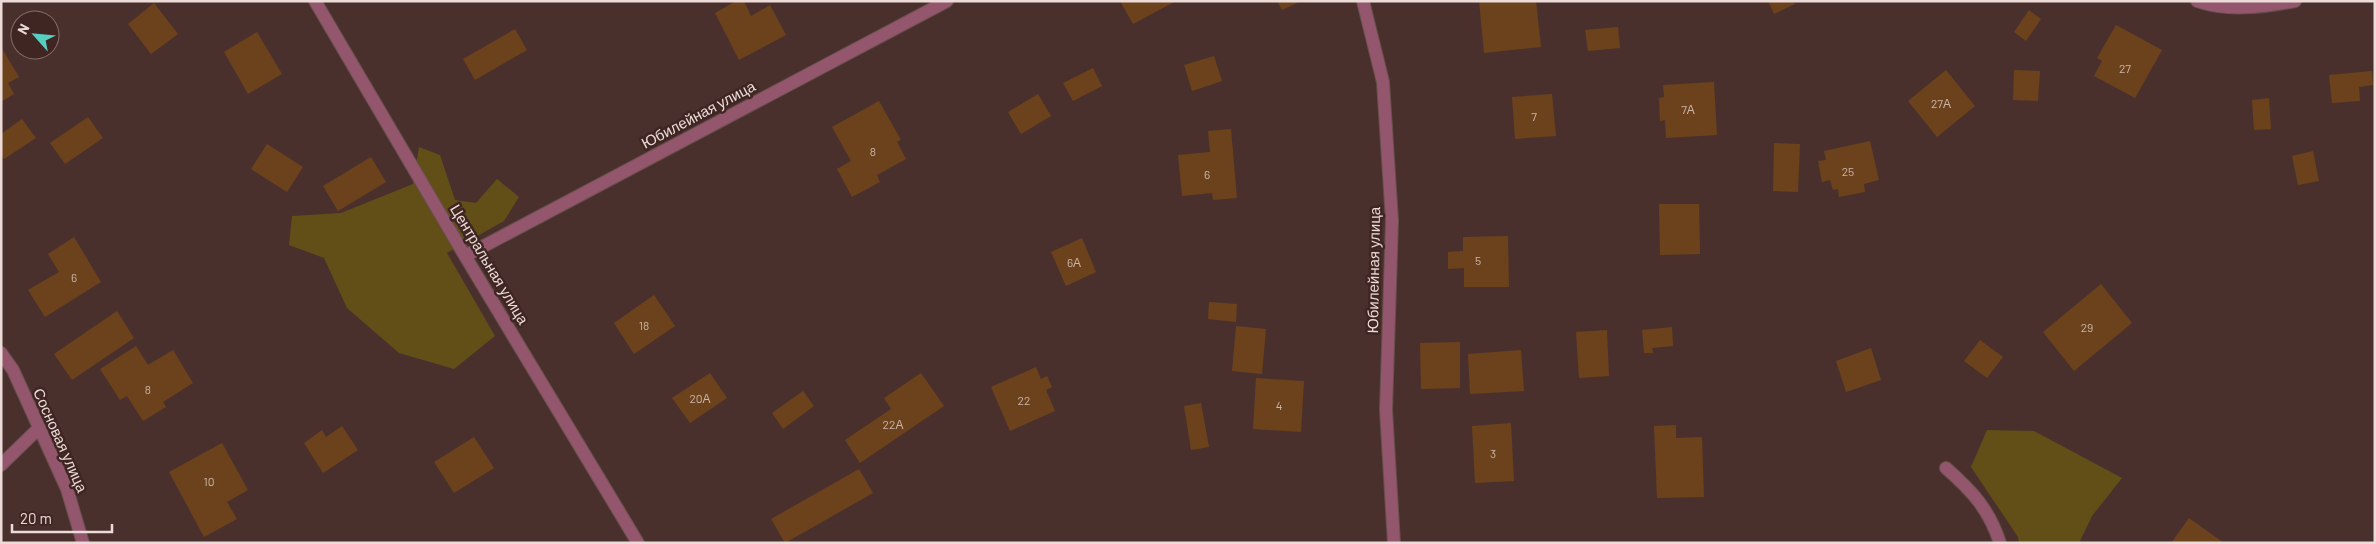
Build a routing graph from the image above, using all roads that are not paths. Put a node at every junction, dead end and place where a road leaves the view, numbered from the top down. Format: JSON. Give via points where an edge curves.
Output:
{"nodes":[{"id":1,"x":315,"y":1,"type":"edge"},
{"id":2,"x":947,"y":1,"type":"edge"},
{"id":3,"x":1363,"y":1,"type":"edge"},
{"id":4,"x":2197,"y":1,"type":"edge"},
{"id":5,"x":2295,"y":1,"type":"edge"},
{"id":6,"x":2215,"y":4,"type":"edge"},
{"id":7,"x":465,"y":256,"type":"junction"},
{"id":8,"x":1,"y":353,"type":"edge"},
{"id":9,"x":39,"y":428,"type":"junction"},
{"id":10,"x":1,"y":465,"type":"edge"},
{"id":11,"x":1946,"y":468,"type":"dead end"},
{"id":12,"x":83,"y":543,"type":"edge"},
{"id":13,"x":638,"y":543,"type":"edge"},
{"id":14,"x":1394,"y":543,"type":"edge"},
{"id":15,"x":2000,"y":543,"type":"edge"}],
"edges":[{"from":1,"to":7,"type":"street","name":"Центральная улица"},
{"from":2,"to":7,"type":"street","name":"Юбилейная улица"},
{"from":3,"to":14,"type":"street","name":"Юбилейная улица","via":[[1383,82],[1392,220],[1386,410]]},
{"from":4,"to":6,"type":"street"},
{"from":5,"to":6,"type":"street","via":[[2266,6]]},
{"from":7,"to":13,"type":"street","name":"Центральная улица"},
{"from":8,"to":9,"type":"street","name":"Сосновая улица","via":[[13,370]]},
{"from":9,"to":10,"type":"street"},
{"from":9,"to":12,"type":"street","name":"Сосновая улица","via":[[67,488]]},
{"from":11,"to":15,"type":"street","via":[[1973,492],[1994,523]]}]}
